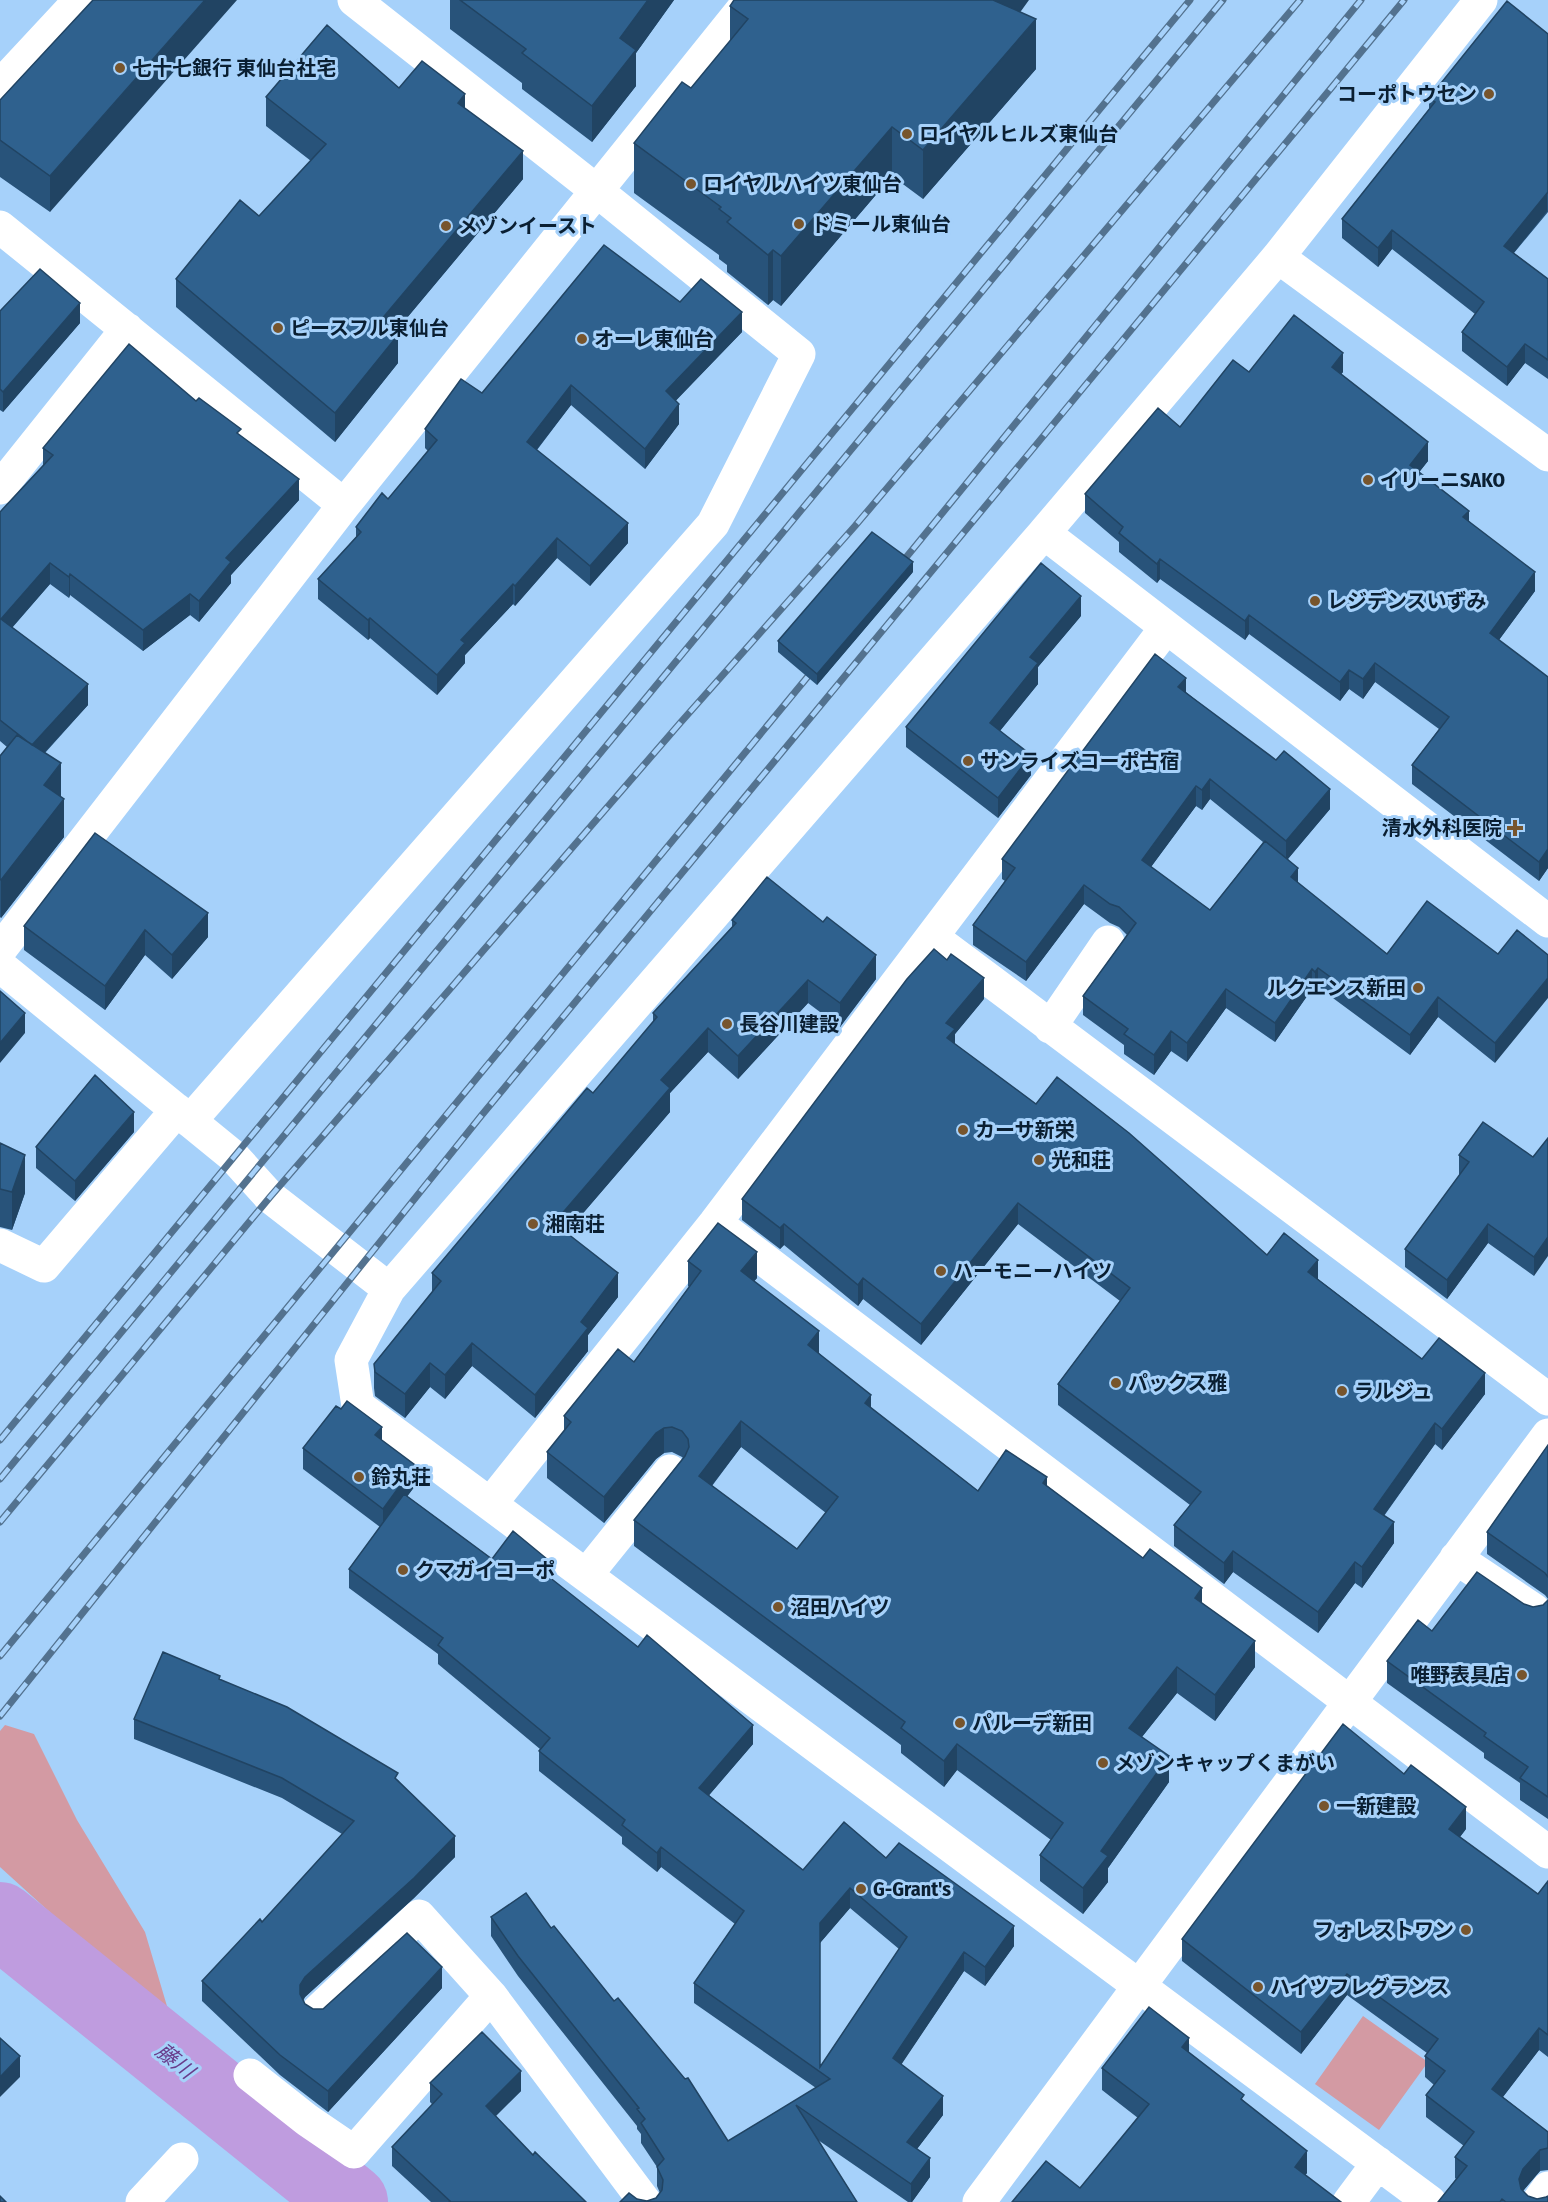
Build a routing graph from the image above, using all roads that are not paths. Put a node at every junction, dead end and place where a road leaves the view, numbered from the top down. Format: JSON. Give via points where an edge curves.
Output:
{"nodes":[{"id":1,"x":80,"y":0,"type":"edge"},
{"id":2,"x":354,"y":0,"type":"edge"},
{"id":3,"x":750,"y":0,"type":"edge"},
{"id":4,"x":1481,"y":0,"type":"edge"},
{"id":5,"x":0,"y":86,"type":"edge"},
{"id":6,"x":597,"y":191,"type":"junction"},
{"id":7,"x":0,"y":227,"type":"edge"},
{"id":8,"x":1278,"y":257,"type":"junction"},
{"id":9,"x":127,"y":329,"type":"junction"},
{"id":10,"x":1548,"y":455,"type":"edge"},
{"id":11,"x":0,"y":488,"type":"edge"},
{"id":12,"x":344,"y":505,"type":"junction"},
{"id":13,"x":1044,"y":533,"type":"junction"},
{"id":14,"x":1165,"y":629,"type":"junction"},
{"id":15,"x":1548,"y":921,"type":"edge"},
{"id":16,"x":932,"y":937,"type":"junction"},
{"id":17,"x":1108,"y":942,"type":"dead end"},
{"id":18,"x":0,"y":950,"type":"edge"},
{"id":19,"x":0,"y":966,"type":"edge"},
{"id":20,"x":1050,"y":1027,"type":"junction"},
{"id":21,"x":184,"y":1115,"type":"junction"},
{"id":22,"x":715,"y":1223,"type":"junction"},
{"id":23,"x":0,"y":1245,"type":"edge"},
{"id":24,"x":389,"y":1289,"type":"junction"},
{"id":25,"x":1548,"y":1399,"type":"edge"},
{"id":26,"x":1548,"y":1436,"type":"edge"},
{"id":27,"x":670,"y":1471,"type":"edge"},
{"id":28,"x":491,"y":1503,"type":"junction"},
{"id":29,"x":1456,"y":1558,"type":"junction"},
{"id":30,"x":587,"y":1574,"type":"junction"},
{"id":31,"x":1534,"y":1610,"type":"edge"},
{"id":32,"x":1348,"y":1704,"type":"junction"},
{"id":33,"x":1548,"y":1852,"type":"edge"},
{"id":34,"x":1140,"y":1985,"type":"junction"},
{"id":35,"x":491,"y":1996,"type":"junction"},
{"id":36,"x":318,"y":2011,"type":"edge"},
{"id":37,"x":250,"y":2075,"type":"dead end"},
{"id":38,"x":182,"y":2159,"type":"dead end"},
{"id":39,"x":1378,"y":2163,"type":"junction"},
{"id":40,"x":1548,"y":2188,"type":"edge"},
{"id":41,"x":142,"y":2202,"type":"edge"},
{"id":42,"x":645,"y":2202,"type":"edge"},
{"id":43,"x":979,"y":2202,"type":"edge"},
{"id":44,"x":1349,"y":2202,"type":"edge"},
{"id":45,"x":1430,"y":2202,"type":"edge"},
{"id":46,"x":1538,"y":2202,"type":"edge"}],
"edges":[{"from":1,"to":5,"type":"street"},
{"from":2,"to":6,"type":"street"},
{"from":3,"to":6,"type":"street"},
{"from":4,"to":8,"type":"street"},
{"from":6,"to":12,"type":"street"},
{"from":6,"to":21,"type":"street","via":[[798,354],[713,524]]},
{"from":7,"to":9,"type":"street"},
{"from":8,"to":10,"type":"street"},
{"from":8,"to":13,"type":"street"},
{"from":9,"to":11,"type":"street"},
{"from":9,"to":12,"type":"street"},
{"from":12,"to":18,"type":"street"},
{"from":13,"to":14,"type":"street"},
{"from":13,"to":24,"type":"street"},
{"from":14,"to":15,"type":"street"},
{"from":14,"to":16,"type":"street"},
{"from":16,"to":20,"type":"street"},
{"from":16,"to":22,"type":"street"},
{"from":17,"to":20,"type":"street"},
{"from":19,"to":21,"type":"street"},
{"from":20,"to":25,"type":"street"},
{"from":21,"to":23,"type":"street","via":[[44,1266]]},
{"from":21,"to":24,"type":"street","via":[[233,1156],[270,1197]]},
{"from":22,"to":28,"type":"street"},
{"from":22,"to":32,"type":"street"},
{"from":24,"to":28,"type":"street","via":[[351,1360],[358,1406]]},
{"from":26,"to":29,"type":"street"},
{"from":27,"to":30,"type":"street"},
{"from":28,"to":30,"type":"street"},
{"from":29,"to":31,"type":"street"},
{"from":29,"to":32,"type":"street"},
{"from":30,"to":34,"type":"street"},
{"from":32,"to":33,"type":"street"},
{"from":32,"to":34,"type":"street"},
{"from":34,"to":39,"type":"street"},
{"from":34,"to":43,"type":"street"},
{"from":35,"to":36,"type":"street","via":[[419,1916]]},
{"from":35,"to":37,"type":"street","via":[[354,2152]]},
{"from":35,"to":42,"type":"street"},
{"from":38,"to":41,"type":"street"},
{"from":39,"to":44,"type":"street"},
{"from":39,"to":45,"type":"street"},
{"from":40,"to":46,"type":"street"}]}
